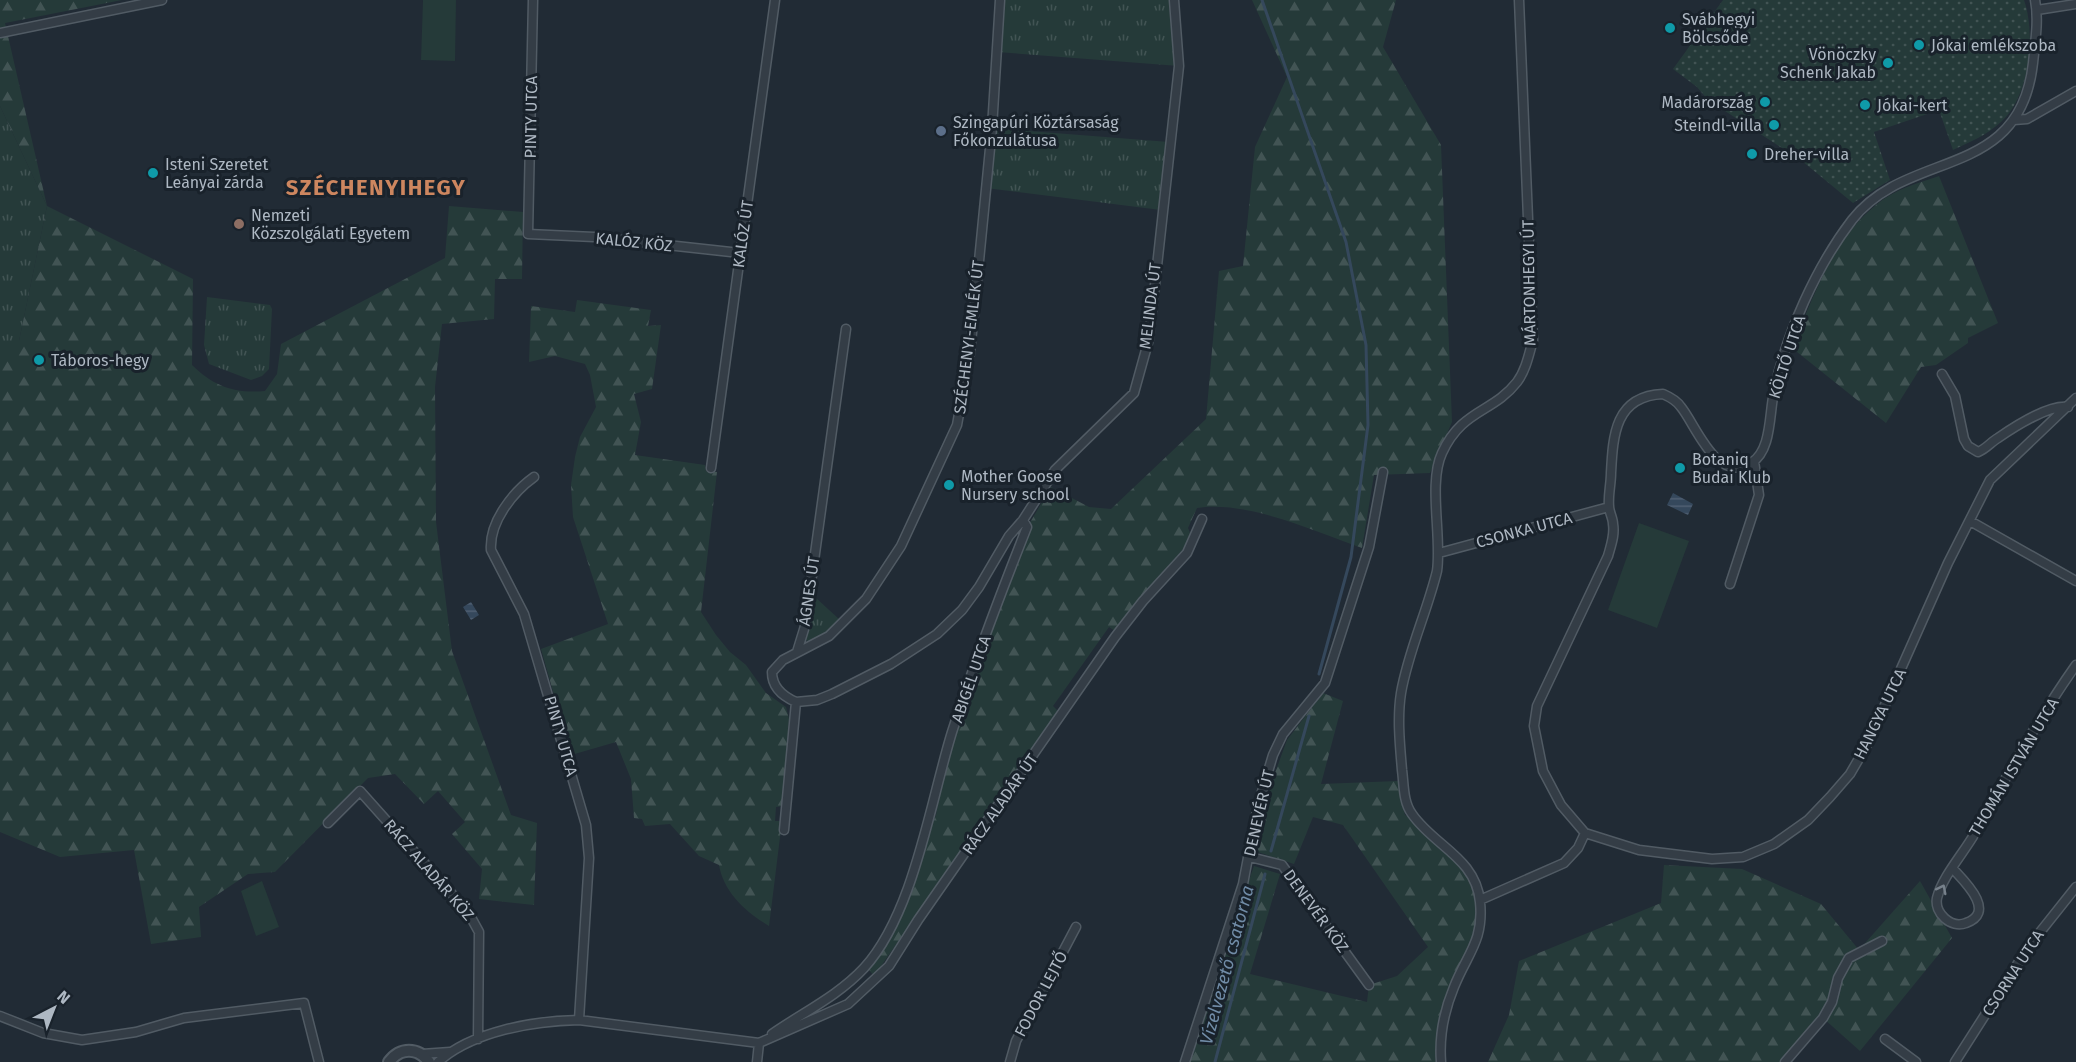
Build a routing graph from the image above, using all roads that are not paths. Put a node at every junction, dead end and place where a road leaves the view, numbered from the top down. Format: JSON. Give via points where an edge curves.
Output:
{"nodes":[{"id":1,"x":162,"y":0,"type":"edge"},
{"id":2,"x":533,"y":0,"type":"edge"},
{"id":3,"x":775,"y":0,"type":"edge"},
{"id":4,"x":994,"y":0,"type":"edge"},
{"id":5,"x":1000,"y":0,"type":"edge"},
{"id":6,"x":1174,"y":0,"type":"edge"},
{"id":7,"x":1520,"y":0,"type":"edge"},
{"id":8,"x":2036,"y":0,"type":"edge"},
{"id":9,"x":2076,"y":4,"type":"edge"},
{"id":10,"x":2037,"y":10,"type":"junction"},
{"id":11,"x":0,"y":33,"type":"edge"},
{"id":12,"x":2076,"y":91,"type":"edge"},
{"id":13,"x":2014,"y":120,"type":"junction"},
{"id":14,"x":528,"y":234,"type":"joint"},
{"id":15,"x":740,"y":253,"type":"junction"},
{"id":16,"x":846,"y":329,"type":"dead end"},
{"id":17,"x":1942,"y":375,"type":"dead end"},
{"id":18,"x":2076,"y":398,"type":"edge"},
{"id":19,"x":2068,"y":406,"type":"junction"},
{"id":20,"x":1754,"y":461,"type":"junction"},
{"id":21,"x":711,"y":468,"type":"dead end"},
{"id":22,"x":1383,"y":472,"type":"dead end"},
{"id":23,"x":534,"y":477,"type":"dead end"},
{"id":24,"x":1609,"y":507,"type":"junction"},
{"id":25,"x":1202,"y":519,"type":"dead end"},
{"id":26,"x":1023,"y":520,"type":"junction"},
{"id":27,"x":1970,"y":521,"type":"junction"},
{"id":28,"x":1439,"y":554,"type":"junction"},
{"id":29,"x":2076,"y":581,"type":"edge"},
{"id":30,"x":1730,"y":584,"type":"dead end"},
{"id":31,"x":797,"y":652,"type":"junction"},
{"id":32,"x":2076,"y":665,"type":"edge"},
{"id":33,"x":796,"y":702,"type":"junction"},
{"id":34,"x":328,"y":823,"type":"dead end"},
{"id":35,"x":784,"y":830,"type":"dead end"},
{"id":36,"x":1586,"y":833,"type":"junction"},
{"id":37,"x":1250,"y":857,"type":"junction"},
{"id":38,"x":1953,"y":869,"type":"junction"},
{"id":39,"x":2076,"y":887,"type":"edge"},
{"id":40,"x":1480,"y":900,"type":"junction"},
{"id":41,"x":1076,"y":927,"type":"dead end"},
{"id":42,"x":1882,"y":941,"type":"dead end"},
{"id":43,"x":1369,"y":985,"type":"dead end"},
{"id":44,"x":0,"y":1016,"type":"edge"},
{"id":45,"x":579,"y":1020,"type":"junction"},
{"id":46,"x":478,"y":1039,"type":"junction"},
{"id":47,"x":1885,"y":1039,"type":"dead end"},
{"id":48,"x":759,"y":1043,"type":"junction"},
{"id":49,"x":450,"y":1052,"type":"junction"},
{"id":50,"x":426,"y":1058,"type":"edge"},
{"id":51,"x":319,"y":1062,"type":"edge"},
{"id":52,"x":389,"y":1062,"type":"edge"},
{"id":53,"x":438,"y":1062,"type":"edge"},
{"id":54,"x":757,"y":1062,"type":"edge"},
{"id":55,"x":1010,"y":1062,"type":"edge"},
{"id":56,"x":1185,"y":1062,"type":"edge"},
{"id":57,"x":1441,"y":1062,"type":"edge"},
{"id":58,"x":1785,"y":1062,"type":"edge"},
{"id":59,"x":1916,"y":1062,"type":"edge"},
{"id":60,"x":1955,"y":1062,"type":"edge"}],
"edges":[{"from":1,"to":11,"type":"street"},
{"from":2,"to":14,"type":"street","name":"PINTY UTCA"},
{"from":3,"to":15,"type":"street","name":"KALÓZ ÚT"},
{"from":4,"to":5,"type":"street"},
{"from":5,"to":31,"type":"street","name":"SZÉCHENYI-EMLÉK ÚT","via":[[970,353],[957,425],[901,546],[877,584],[841,627]]},
{"from":6,"to":26,"type":"street","name":"MELINDA ÚT","via":[[1179,66],[1149,339],[1141,373],[1134,393],[1055,470]]},
{"from":7,"to":28,"type":"street","name":"MÁRTONHEGYI ÚT","via":[[1533,340],[1517,382],[1499,399],[1461,423],[1440,455],[1436,510]]},
{"from":8,"to":10,"type":"street","name":"KÖLTŐ UTCA"},
{"from":9,"to":10,"type":"street"},
{"from":10,"to":13,"type":"street","name":"KÖLTŐ UTCA","via":[[2028,94]]},
{"from":12,"to":13,"type":"street","via":[[2027,119]]},
{"from":13,"to":20,"type":"street","name":"KÖLTŐ UTCA","via":[[1985,147],[1871,201],[1838,238],[1821,266],[1792,336],[1774,391],[1764,448]]},
{"from":14,"to":15,"type":"street","name":"KALÓZ KÖZ"},
{"from":15,"to":21,"type":"street","name":"KALÓZ ÚT"},
{"from":16,"to":31,"type":"street","name":"ÁGNES ÚT","via":[[805,627]]},
{"from":17,"to":19,"type":"street","name":"HANGYA UTCA","via":[[1955,396],[1964,440],[1978,452],[2047,410]]},
{"from":18,"to":19,"type":"street","name":"HANGYA UTCA"},
{"from":19,"to":27,"type":"street","name":"HANGYA UTCA","via":[[1990,480]]},
{"from":20,"to":24,"type":"street","via":[[1735,466],[1716,458],[1681,406],[1663,394],[1653,394],[1629,406],[1615,430]]},
{"from":20,"to":30,"type":"street","via":[[1759,495]]},
{"from":22,"to":37,"type":"street","name":"DENEVÉR ÚT","via":[[1369,547],[1324,683],[1283,734],[1273,754],[1258,805]]},
{"from":23,"to":45,"type":"street","name":"PINTY UTCA","via":[[523,485],[499,518],[491,550],[524,614],[586,825],[589,858]]},
{"from":24,"to":28,"type":"street","name":"CSONKA UTCA"},
{"from":24,"to":36,"type":"street","via":[[1614,531],[1608,556],[1548,680],[1534,726],[1538,756],[1552,791]]},
{"from":25,"to":48,"type":"street","name":"RÁCZ ALADÁR ÚT","via":[[1187,553],[1116,638],[889,966],[848,1004]]},
{"from":26,"to":33,"type":"street","name":"MELINDA ÚT","via":[[970,599],[937,634],[840,690],[818,700]]},
{"from":26,"to":48,"type":"street","name":"ABIGÉL UTCA","via":[[1026,527],[955,725],[922,841],[891,927],[865,967],[834,993]]},
{"from":27,"to":29,"type":"street"},
{"from":27,"to":36,"type":"street","name":"HANGYA UTCA","via":[[1868,743],[1850,774],[1808,820],[1774,844],[1734,858],[1639,850]]},
{"from":28,"to":40,"type":"street","name":"MÁRTONHEGYI ÚT","via":[[1401,695],[1404,792],[1412,815],[1461,859]]},
{"from":31,"to":33,"type":"street","via":[[772,672],[777,689]]},
{"from":32,"to":38,"type":"street","name":"THOMÁN ISTVÁN UTCA"},
{"from":33,"to":35,"type":"street"},
{"from":34,"to":46,"type":"street","name":"RÁCZ ALADÁR KÖZ","via":[[360,791],[468,912],[479,932]]},
{"from":36,"to":40,"type":"street","via":[[1564,863]]},
{"from":37,"to":43,"type":"street","name":"DENEVÉR KÖZ","via":[[1282,865]]},
{"from":37,"to":56,"type":"street","name":"DENEVÉR ÚT"},
{"from":38,"to":38,"type":"street","name":"THOMÁN ISTVÁN UTCA","one_way":true,"via":[[1979,903],[1972,920],[1965,924],[1945,918],[1937,903]]},
{"from":39,"to":60,"type":"street","name":"CSORNA UTCA","via":[[2029,946]]},
{"from":40,"to":57,"type":"street","name":"MÁRTONHEGYI ÚT","via":[[1475,947],[1454,986],[1440,1031]]},
{"from":41,"to":55,"type":"street","name":"FODOR LEJTŐ","via":[[1016,1041]]},
{"from":42,"to":58,"type":"street","via":[[1849,958],[1823,1018]]},
{"from":44,"to":51,"type":"street","via":[[44,1033],[82,1040],[136,1032],[194,1016],[304,1004]]},
{"from":45,"to":46,"type":"street","via":[[555,1020]]},
{"from":45,"to":48,"type":"street"},
{"from":46,"to":49,"type":"street"},
{"from":47,"to":59,"type":"street"},
{"from":48,"to":54,"type":"street"},
{"from":49,"to":50,"type":"street"},
{"from":49,"to":53,"type":"street"},
{"from":50,"to":52,"type":"street","via":[[404,1051]]}]}
